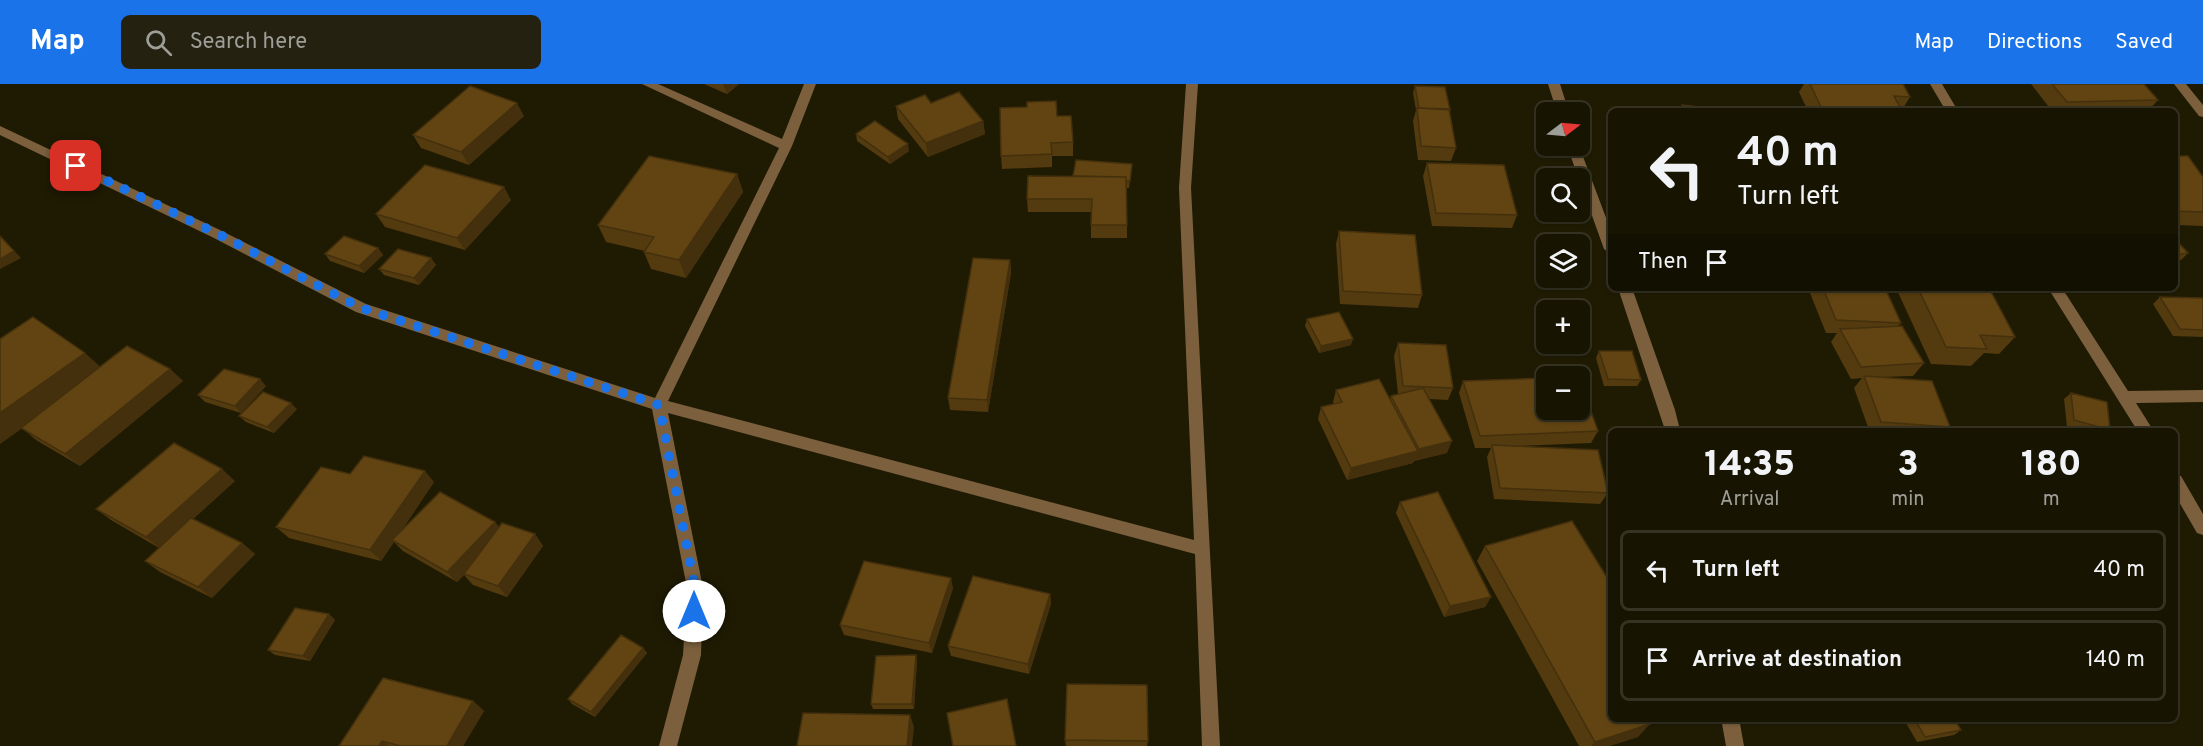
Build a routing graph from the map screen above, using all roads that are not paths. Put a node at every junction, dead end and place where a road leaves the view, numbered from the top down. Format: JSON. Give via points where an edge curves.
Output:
{"nodes":[{"id":1,"x":648,"y":84,"type":"edge"},
{"id":2,"x":810,"y":84,"type":"edge"},
{"id":3,"x":1192,"y":84,"type":"edge"},
{"id":4,"x":1554,"y":84,"type":"edge"},
{"id":5,"x":1936,"y":84,"type":"edge"},
{"id":6,"x":2180,"y":84,"type":"edge"},
{"id":7,"x":1560,"y":102,"type":"edge"},
{"id":8,"x":1950,"y":108,"type":"edge"},
{"id":9,"x":2203,"y":113,"type":"edge"},
{"id":10,"x":0,"y":130,"type":"edge"},
{"id":11,"x":786,"y":146,"type":"junction"},
{"id":12,"x":1577,"y":156,"type":"edge"},
{"id":13,"x":1608,"y":241,"type":"edge"},
{"id":14,"x":1626,"y":291,"type":"edge"},
{"id":15,"x":2057,"y":291,"type":"edge"},
{"id":16,"x":2203,"y":396,"type":"edge"},
{"id":17,"x":2125,"y":397,"type":"junction"},
{"id":18,"x":659,"y":405,"type":"junction"},
{"id":19,"x":1672,"y":428,"type":"edge"},
{"id":20,"x":2144,"y":428,"type":"edge"},
{"id":21,"x":2178,"y":486,"type":"edge"},
{"id":22,"x":2203,"y":528,"type":"edge"},
{"id":23,"x":1203,"y":549,"type":"junction"},
{"id":24,"x":1731,"y":722,"type":"edge"},
{"id":25,"x":668,"y":746,"type":"edge"},
{"id":26,"x":1211,"y":746,"type":"edge"},
{"id":27,"x":1735,"y":746,"type":"edge"}],
"edges":[{"from":1,"to":11,"type":"street"},
{"from":2,"to":11,"type":"street"},
{"from":3,"to":23,"type":"street","via":[[1185,188]]},
{"from":4,"to":7,"type":"street"},
{"from":5,"to":8,"type":"street"},
{"from":6,"to":9,"type":"street"},
{"from":10,"to":18,"type":"street","via":[[218,234],[361,308]]},
{"from":11,"to":18,"type":"street"},
{"from":12,"to":13,"type":"street"},
{"from":14,"to":19,"type":"street"},
{"from":15,"to":17,"type":"street"},
{"from":16,"to":17,"type":"street"},
{"from":17,"to":20,"type":"street"},
{"from":18,"to":23,"type":"street"},
{"from":18,"to":25,"type":"street","via":[[695,588],[692,656]]},
{"from":21,"to":22,"type":"street"},
{"from":23,"to":26,"type":"street"},
{"from":24,"to":27,"type":"street"}]}
